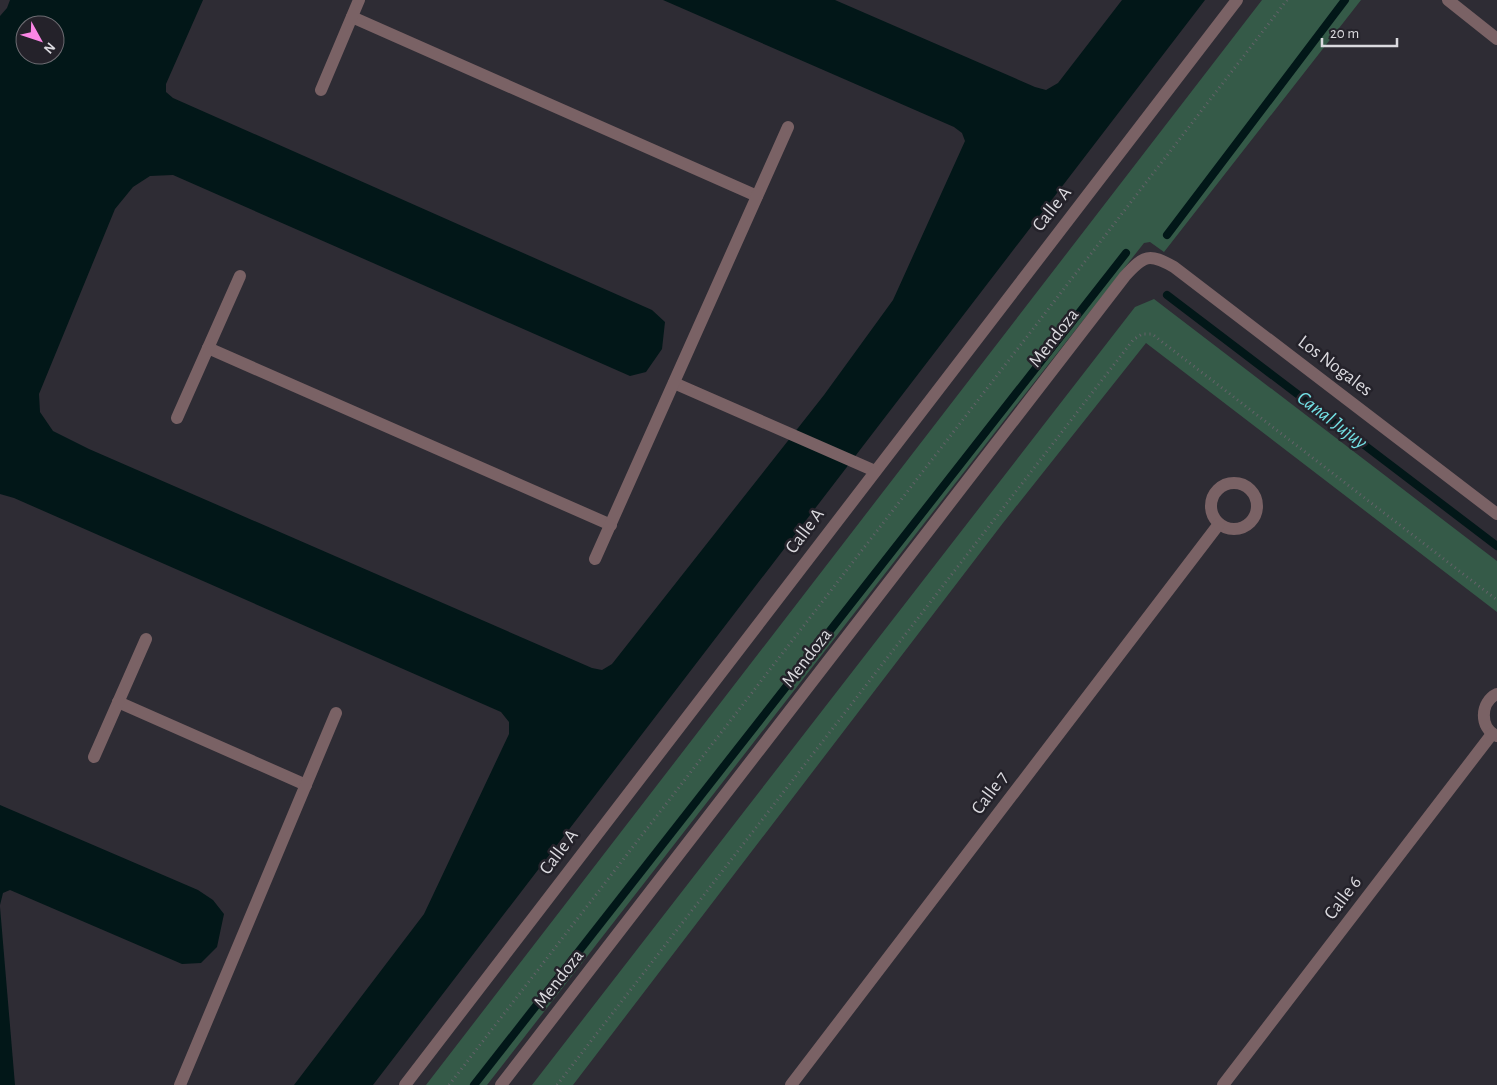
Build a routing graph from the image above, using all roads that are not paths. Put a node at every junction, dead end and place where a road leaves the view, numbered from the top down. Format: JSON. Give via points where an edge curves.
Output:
{"nodes":[{"id":1,"x":359,"y":0,"type":"edge"},
{"id":2,"x":1237,"y":0,"type":"edge"},
{"id":3,"x":1448,"y":0,"type":"edge"},
{"id":4,"x":352,"y":17,"type":"junction"},
{"id":5,"x":1497,"y":39,"type":"edge"},
{"id":6,"x":321,"y":90,"type":"dead end"},
{"id":7,"x":788,"y":127,"type":"dead end"},
{"id":8,"x":757,"y":196,"type":"junction"},
{"id":9,"x":1145,"y":258,"type":"joint"},
{"id":10,"x":240,"y":276,"type":"dead end"},
{"id":11,"x":208,"y":348,"type":"junction"},
{"id":12,"x":674,"y":383,"type":"junction"},
{"id":13,"x":177,"y":418,"type":"dead end"},
{"id":14,"x":875,"y":471,"type":"junction"},
{"id":15,"x":1497,"y":514,"type":"edge"},
{"id":16,"x":1219,"y":524,"type":"dead end"},
{"id":17,"x":610,"y":525,"type":"junction"},
{"id":18,"x":595,"y":559,"type":"dead end"},
{"id":19,"x":146,"y":639,"type":"dead end"},
{"id":20,"x":1497,"y":694,"type":"edge"},
{"id":21,"x":118,"y":702,"type":"junction"},
{"id":22,"x":336,"y":712,"type":"dead end"},
{"id":23,"x":1495,"y":735,"type":"edge"},
{"id":24,"x":94,"y":757,"type":"dead end"},
{"id":25,"x":306,"y":785,"type":"junction"},
{"id":26,"x":180,"y":1085,"type":"edge"},
{"id":27,"x":405,"y":1085,"type":"edge"},
{"id":28,"x":501,"y":1085,"type":"edge"},
{"id":29,"x":791,"y":1085,"type":"edge"},
{"id":30,"x":1223,"y":1085,"type":"edge"}],
"edges":[{"from":1,"to":4,"type":"street"},
{"from":2,"to":14,"type":"street","name":"Calle A"},
{"from":3,"to":5,"type":"street"},
{"from":4,"to":6,"type":"street"},
{"from":4,"to":8,"type":"street"},
{"from":7,"to":8,"type":"street"},
{"from":8,"to":12,"type":"street"},
{"from":9,"to":15,"type":"street","name":"Los Nogales","via":[[1159,258],[1174,267]]},
{"from":9,"to":28,"type":"street","name":"Mendoza","via":[[1125,276]]},
{"from":10,"to":11,"type":"street"},
{"from":11,"to":13,"type":"street"},
{"from":11,"to":17,"type":"street"},
{"from":12,"to":14,"type":"street"},
{"from":12,"to":17,"type":"street"},
{"from":14,"to":27,"type":"street","name":"Calle A"},
{"from":16,"to":29,"type":"street","name":"Calle 7"},
{"from":17,"to":18,"type":"street"},
{"from":19,"to":21,"type":"street"},
{"from":20,"to":23,"type":"street","name":"Calle 6","via":[[1488,701],[1483,718],[1486,727]]},
{"from":21,"to":24,"type":"street"},
{"from":21,"to":25,"type":"street"},
{"from":22,"to":25,"type":"street"},
{"from":23,"to":30,"type":"street","name":"Calle 6"},
{"from":25,"to":26,"type":"street"}]}
